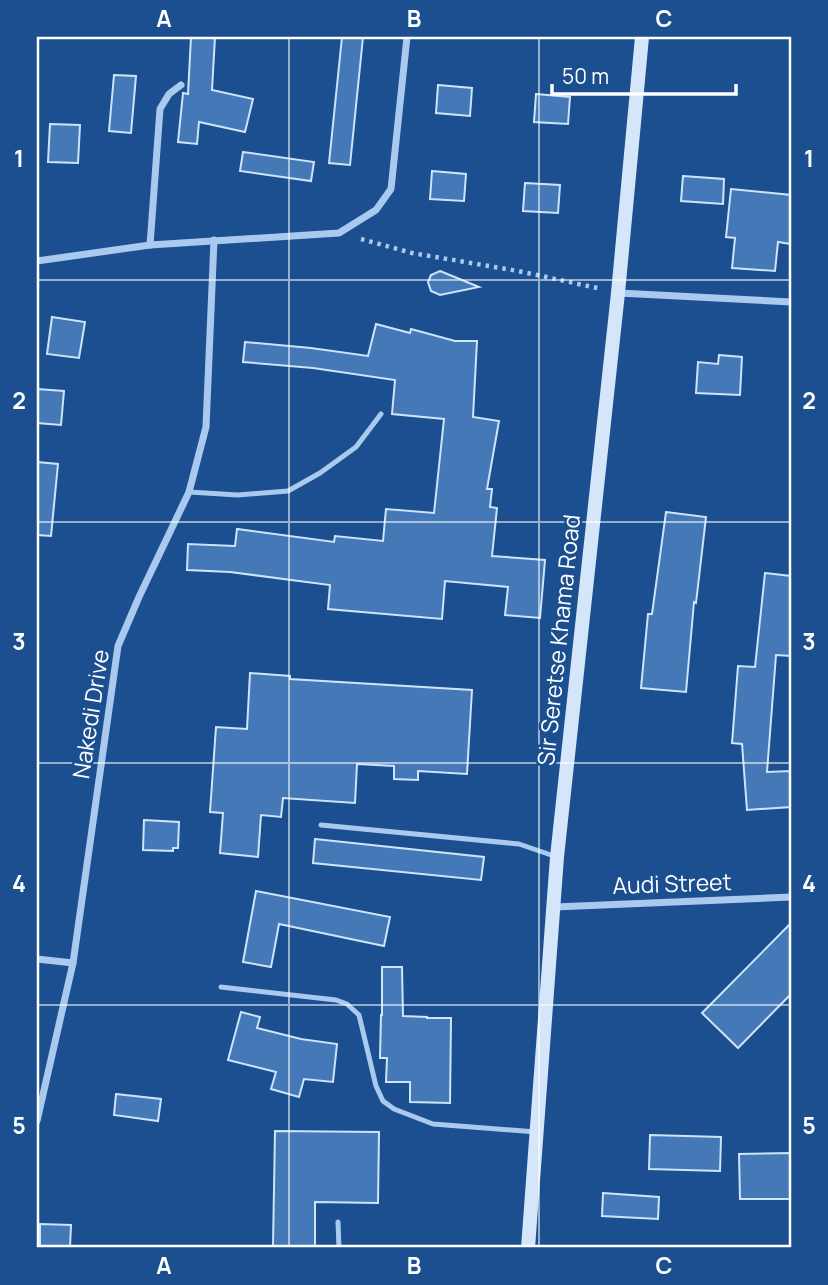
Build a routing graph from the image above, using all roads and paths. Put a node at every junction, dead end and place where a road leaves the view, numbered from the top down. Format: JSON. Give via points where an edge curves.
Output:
{"nodes":[{"id":1,"x":407,"y":37,"type":"edge"},
{"id":2,"x":642,"y":37,"type":"edge"},
{"id":3,"x":181,"y":85,"type":"dead end"},
{"id":4,"x":340,"y":233,"type":"junction"},
{"id":5,"x":214,"y":240,"type":"junction"},
{"id":6,"x":150,"y":245,"type":"junction"},
{"id":7,"x":37,"y":261,"type":"edge"},
{"id":8,"x":618,"y":293,"type":"junction"},
{"id":9,"x":791,"y":302,"type":"edge"},
{"id":10,"x":381,"y":414,"type":"dead end"},
{"id":11,"x":188,"y":492,"type":"junction"},
{"id":12,"x":321,"y":825,"type":"dead end"},
{"id":13,"x":557,"y":857,"type":"junction"},
{"id":14,"x":791,"y":897,"type":"edge"},
{"id":15,"x":555,"y":906,"type":"junction"},
{"id":16,"x":37,"y":958,"type":"edge"},
{"id":17,"x":73,"y":962,"type":"junction"},
{"id":18,"x":221,"y":987,"type":"dead end"},
{"id":19,"x":37,"y":1121,"type":"edge"},
{"id":20,"x":536,"y":1132,"type":"junction"},
{"id":21,"x":338,"y":1222,"type":"dead end"},
{"id":22,"x":339,"y":1248,"type":"edge"},
{"id":23,"x":528,"y":1248,"type":"edge"}],
"edges":[{"from":1,"to":4,"type":"street","via":[[391,189],[376,210]]},
{"from":2,"to":8,"type":"main road","name":"Sir Seretse Khama Road"},
{"from":3,"to":6,"type":"street","via":[[160,109]]},
{"from":4,"to":5,"type":"street"},
{"from":4,"to":8,"type":"path","via":[[412,253]]},
{"from":5,"to":6,"type":"street"},
{"from":5,"to":11,"type":"street","name":"Nakedi Drive","via":[[206,427]]},
{"from":6,"to":7,"type":"street"},
{"from":8,"to":9,"type":"street"},
{"from":8,"to":13,"type":"main road","name":"Sir Seretse Khama Road"},
{"from":10,"to":11,"type":"lane","via":[[356,447],[288,491]]},
{"from":11,"to":17,"type":"street","name":"Nakedi Drive","via":[[118,646]]},
{"from":12,"to":13,"type":"lane","via":[[519,844]]},
{"from":13,"to":15,"type":"main road","name":"Sir Seretse Khama Road"},
{"from":14,"to":15,"type":"street","name":"Audi Street"},
{"from":15,"to":20,"type":"main road","name":"Sir Seretse Khama Road"},
{"from":16,"to":17,"type":"street"},
{"from":17,"to":19,"type":"street","name":"Nakedi Drive"},
{"from":18,"to":20,"type":"lane","via":[[347,1004],[359,1015],[376,1087],[394,1109],[433,1124]]},
{"from":20,"to":23,"type":"main road","name":"Sir Seretse Khama Road"},
{"from":21,"to":22,"type":"lane"}]}
